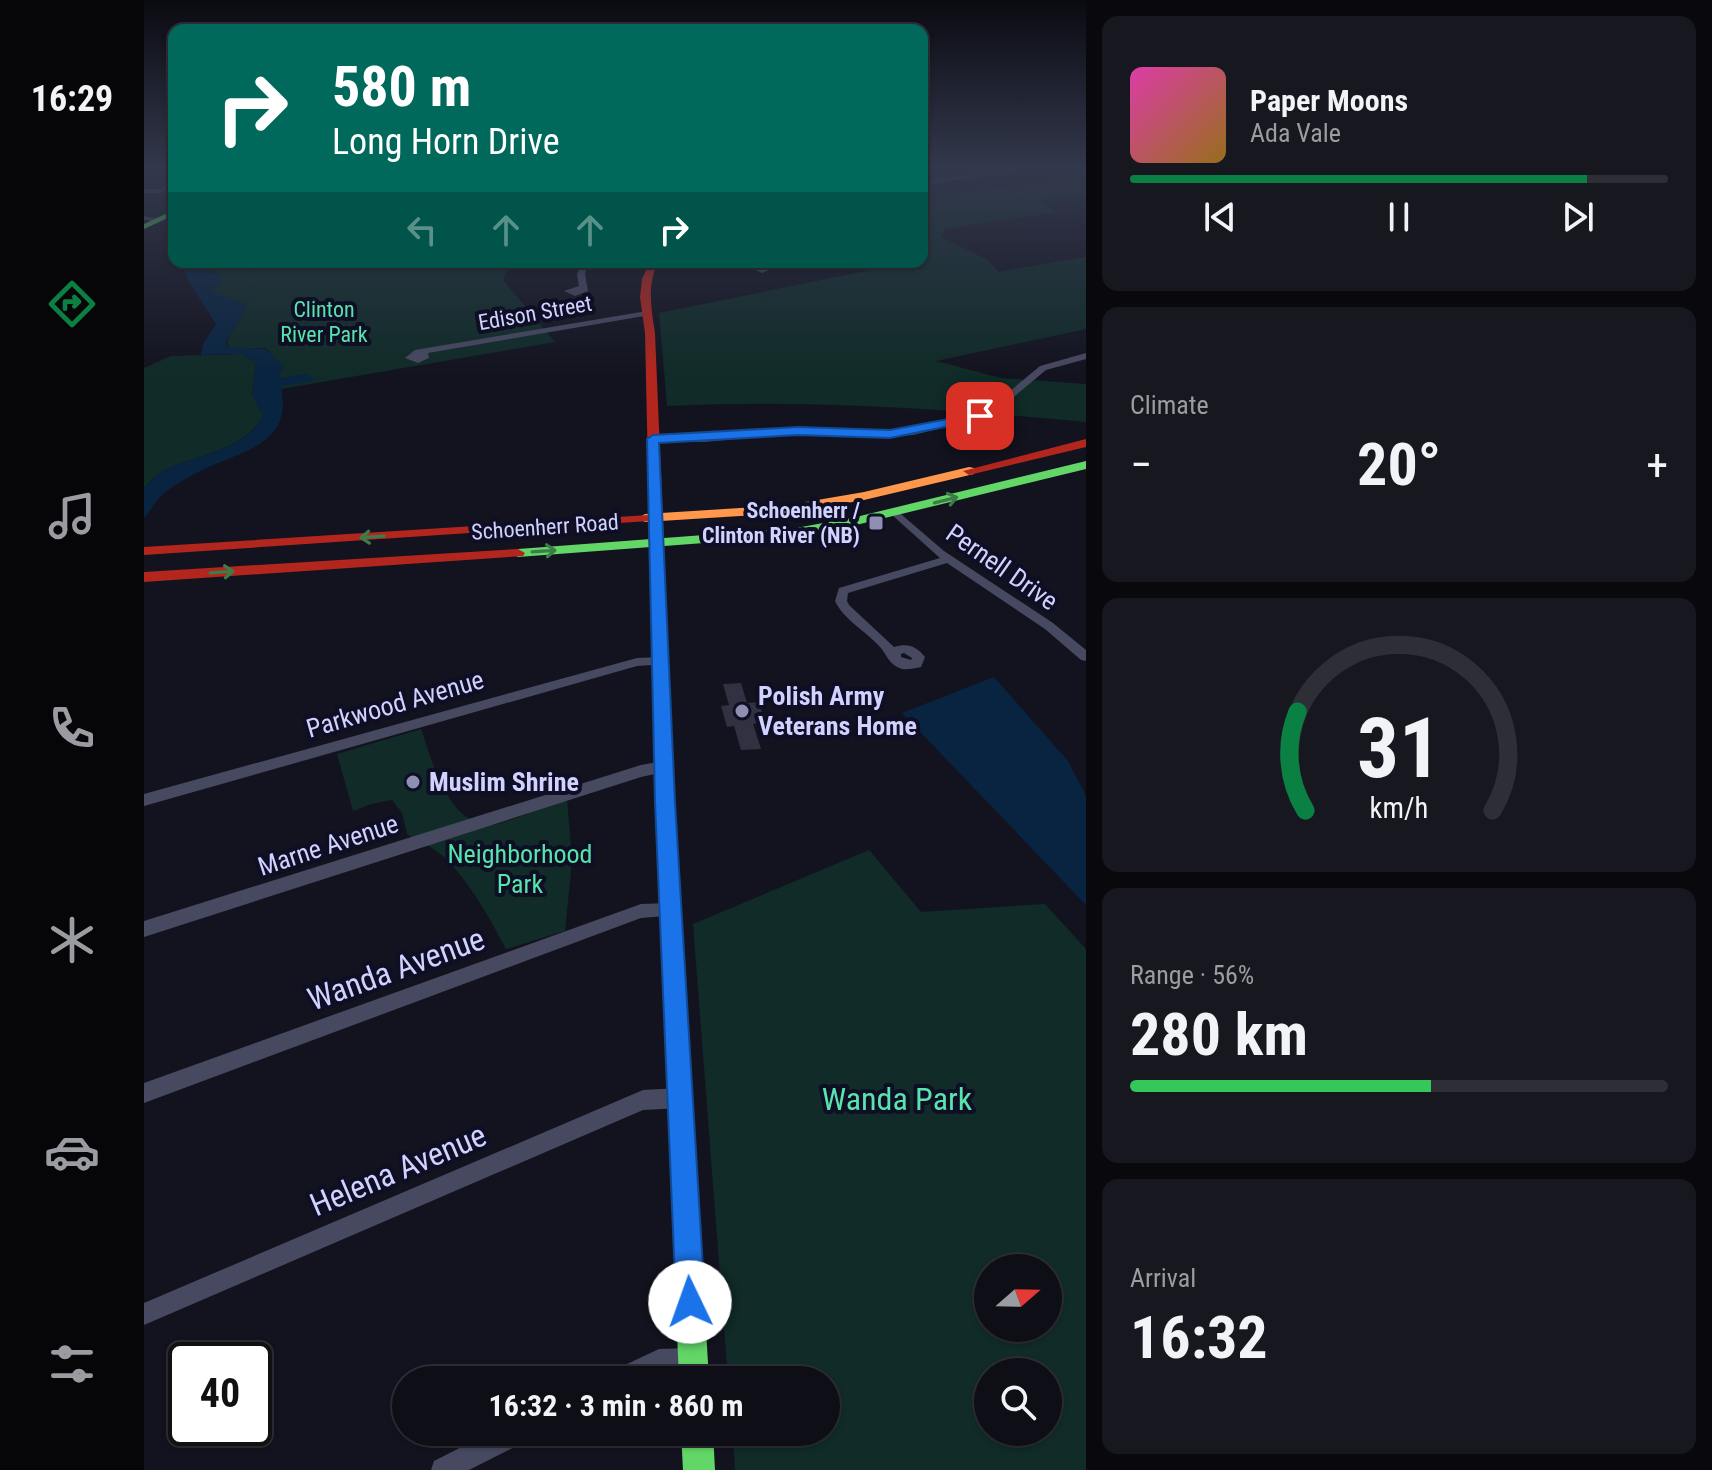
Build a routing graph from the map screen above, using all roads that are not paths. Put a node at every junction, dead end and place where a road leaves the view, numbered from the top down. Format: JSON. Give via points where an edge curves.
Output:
{"nodes":[{"id":1,"x":583,"y":268,"type":"edge"},
{"id":2,"x":651,"y":268,"type":"edge"},
{"id":3,"x":579,"y":287,"type":"dead end"},
{"id":4,"x":647,"y":313,"type":"junction"},
{"id":5,"x":424,"y":352,"type":"dead end"},
{"id":6,"x":1086,"y":356,"type":"edge"},
{"id":7,"x":653,"y":439,"type":"junction"},
{"id":8,"x":1086,"y":443,"type":"edge"},
{"id":9,"x":1042,"y":453,"type":"junction"},
{"id":10,"x":1086,"y":465,"type":"edge"},
{"id":11,"x":980,"y":468,"type":"junction"},
{"id":12,"x":1052,"y":473,"type":"junction"},
{"id":13,"x":991,"y":488,"type":"junction"},
{"id":14,"x":895,"y":512,"type":"junction"},
{"id":15,"x":656,"y":519,"type":"junction"},
{"id":16,"x":450,"y":532,"type":"junction"},
{"id":17,"x":657,"y":543,"type":"junction"},
{"id":18,"x":146,"y":551,"type":"edge"},
{"id":19,"x":423,"y":558,"type":"junction"},
{"id":20,"x":949,"y":559,"type":"junction"},
{"id":21,"x":144,"y":577,"type":"edge"},
{"id":22,"x":894,"y":650,"type":"dead end"},
{"id":23,"x":1086,"y":657,"type":"edge"},
{"id":24,"x":661,"y":661,"type":"junction"},
{"id":25,"x":664,"y":767,"type":"junction"},
{"id":26,"x":144,"y":800,"type":"edge"},
{"id":27,"x":671,"y":910,"type":"junction"},
{"id":28,"x":144,"y":929,"type":"edge"},
{"id":29,"x":144,"y":1093,"type":"edge"},
{"id":30,"x":681,"y":1098,"type":"junction"},
{"id":31,"x":144,"y":1314,"type":"edge"},
{"id":32,"x":648,"y":1366,"type":"edge"},
{"id":33,"x":678,"y":1366,"type":"edge"},
{"id":34,"x":694,"y":1366,"type":"edge"},
{"id":35,"x":490,"y":1446,"type":"edge"},
{"id":36,"x":698,"y":1446,"type":"edge"},
{"id":37,"x":443,"y":1470,"type":"edge"},
{"id":38,"x":699,"y":1470,"type":"edge"}],
"edges":[{"from":1,"to":3,"type":"street"},
{"from":2,"to":4,"type":"main road"},
{"from":4,"to":5,"type":"street","name":"Edison Street"},
{"from":4,"to":7,"type":"main road"},
{"from":6,"to":7,"type":"street","via":[[1043,368],[988,414],[913,432],[788,431]]},
{"from":7,"to":15,"type":"main road"},
{"from":8,"to":9,"type":"main road","name":"Schoenherr Road"},
{"from":9,"to":11,"type":"main road","name":"Schoenherr Road"},
{"from":9,"to":12,"type":"main road","via":[[1037,464]]},
{"from":10,"to":12,"type":"main road","name":"Schoenherr Road"},
{"from":11,"to":13,"type":"main road","via":[[994,477]]},
{"from":11,"to":15,"type":"main road","name":"Schoenherr Road","via":[[827,503]]},
{"from":12,"to":13,"type":"main road","name":"Schoenherr Road"},
{"from":14,"to":13,"type":"main road","name":"Schoenherr Road","one_way":true},
{"from":14,"to":17,"type":"main road","name":"Schoenherr Road","via":[[796,532]]},
{"from":14,"to":20,"type":"street","name":"Pernell Drive"},
{"from":15,"to":16,"type":"main road","name":"Schoenherr Road"},
{"from":15,"to":17,"type":"main road"},
{"from":16,"to":18,"type":"main road","name":"Schoenherr Road","one_way":true},
{"from":16,"to":19,"type":"main road","via":[[423,543]]},
{"from":19,"to":17,"type":"main road","name":"Schoenherr Road","one_way":true},
{"from":17,"to":24,"type":"main road"},
{"from":21,"to":19,"type":"main road","name":"Schoenherr Road","one_way":true},
{"from":20,"to":22,"type":"street","via":[[843,591],[844,607]]},
{"from":20,"to":23,"type":"street","name":"Pernell Drive"},
{"from":24,"to":25,"type":"main road"},
{"from":24,"to":26,"type":"street","name":"Parkwood Avenue","via":[[641,661]]},
{"from":25,"to":27,"type":"main road"},
{"from":25,"to":28,"type":"street","name":"Marne Avenue"},
{"from":27,"to":29,"type":"street","name":"Wanda Avenue","via":[[641,911]]},
{"from":27,"to":30,"type":"main road"},
{"from":30,"to":31,"type":"street","name":"Helena Avenue","via":[[643,1100]]},
{"from":30,"to":34,"type":"main road"},
{"from":32,"to":33,"type":"street","via":[[659,1361]]},
{"from":35,"to":37,"type":"street"},
{"from":36,"to":38,"type":"main road"}]}
